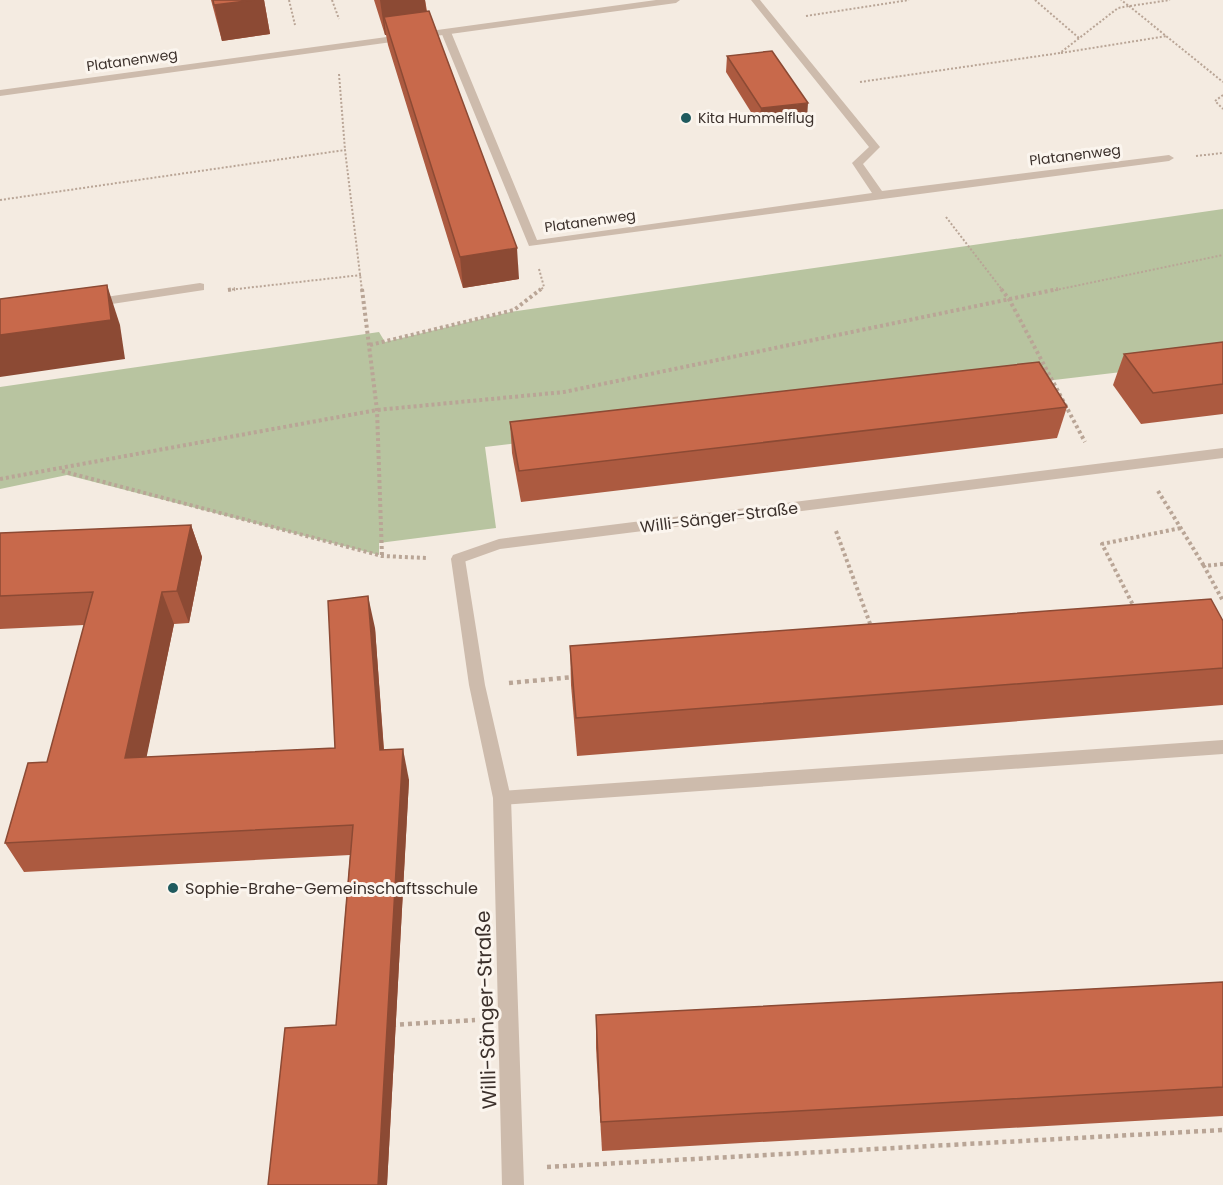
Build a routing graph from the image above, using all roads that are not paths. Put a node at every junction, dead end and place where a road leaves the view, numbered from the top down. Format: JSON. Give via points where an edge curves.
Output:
{"nodes":[{"id":1,"x":676,"y":0,"type":"edge"},
{"id":2,"x":755,"y":0,"type":"edge"},
{"id":3,"x":446,"y":32,"type":"junction"},
{"id":4,"x":0,"y":93,"type":"edge"},
{"id":5,"x":1169,"y":158,"type":"dead end"},
{"id":6,"x":879,"y":195,"type":"junction"},
{"id":7,"x":200,"y":287,"type":"road end"},
{"id":8,"x":82,"y":305,"type":"edge"},
{"id":9,"x":1223,"y":453,"type":"edge"},
{"id":10,"x":1223,"y":747,"type":"edge"},
{"id":11,"x":502,"y":798,"type":"junction"},
{"id":12,"x":513,"y":1177,"type":"edge"}],
"edges":[{"from":1,"to":3,"type":"street","name":"Platanenweg"},
{"from":2,"to":6,"type":"street","via":[[875,147],[857,163]]},
{"from":3,"to":4,"type":"street","name":"Platanenweg"},
{"from":3,"to":6,"type":"street","name":"Platanenweg","via":[[534,244]]},
{"from":5,"to":6,"type":"street","name":"Platanenweg"},
{"from":7,"to":8,"type":"street"},
{"from":9,"to":11,"type":"street","name":"Willi-Sänger-Straße","via":[[499,544],[458,559],[477,685]]},
{"from":10,"to":11,"type":"street"},
{"from":11,"to":12,"type":"street","name":"Willi-Sänger-Straße"}]}
